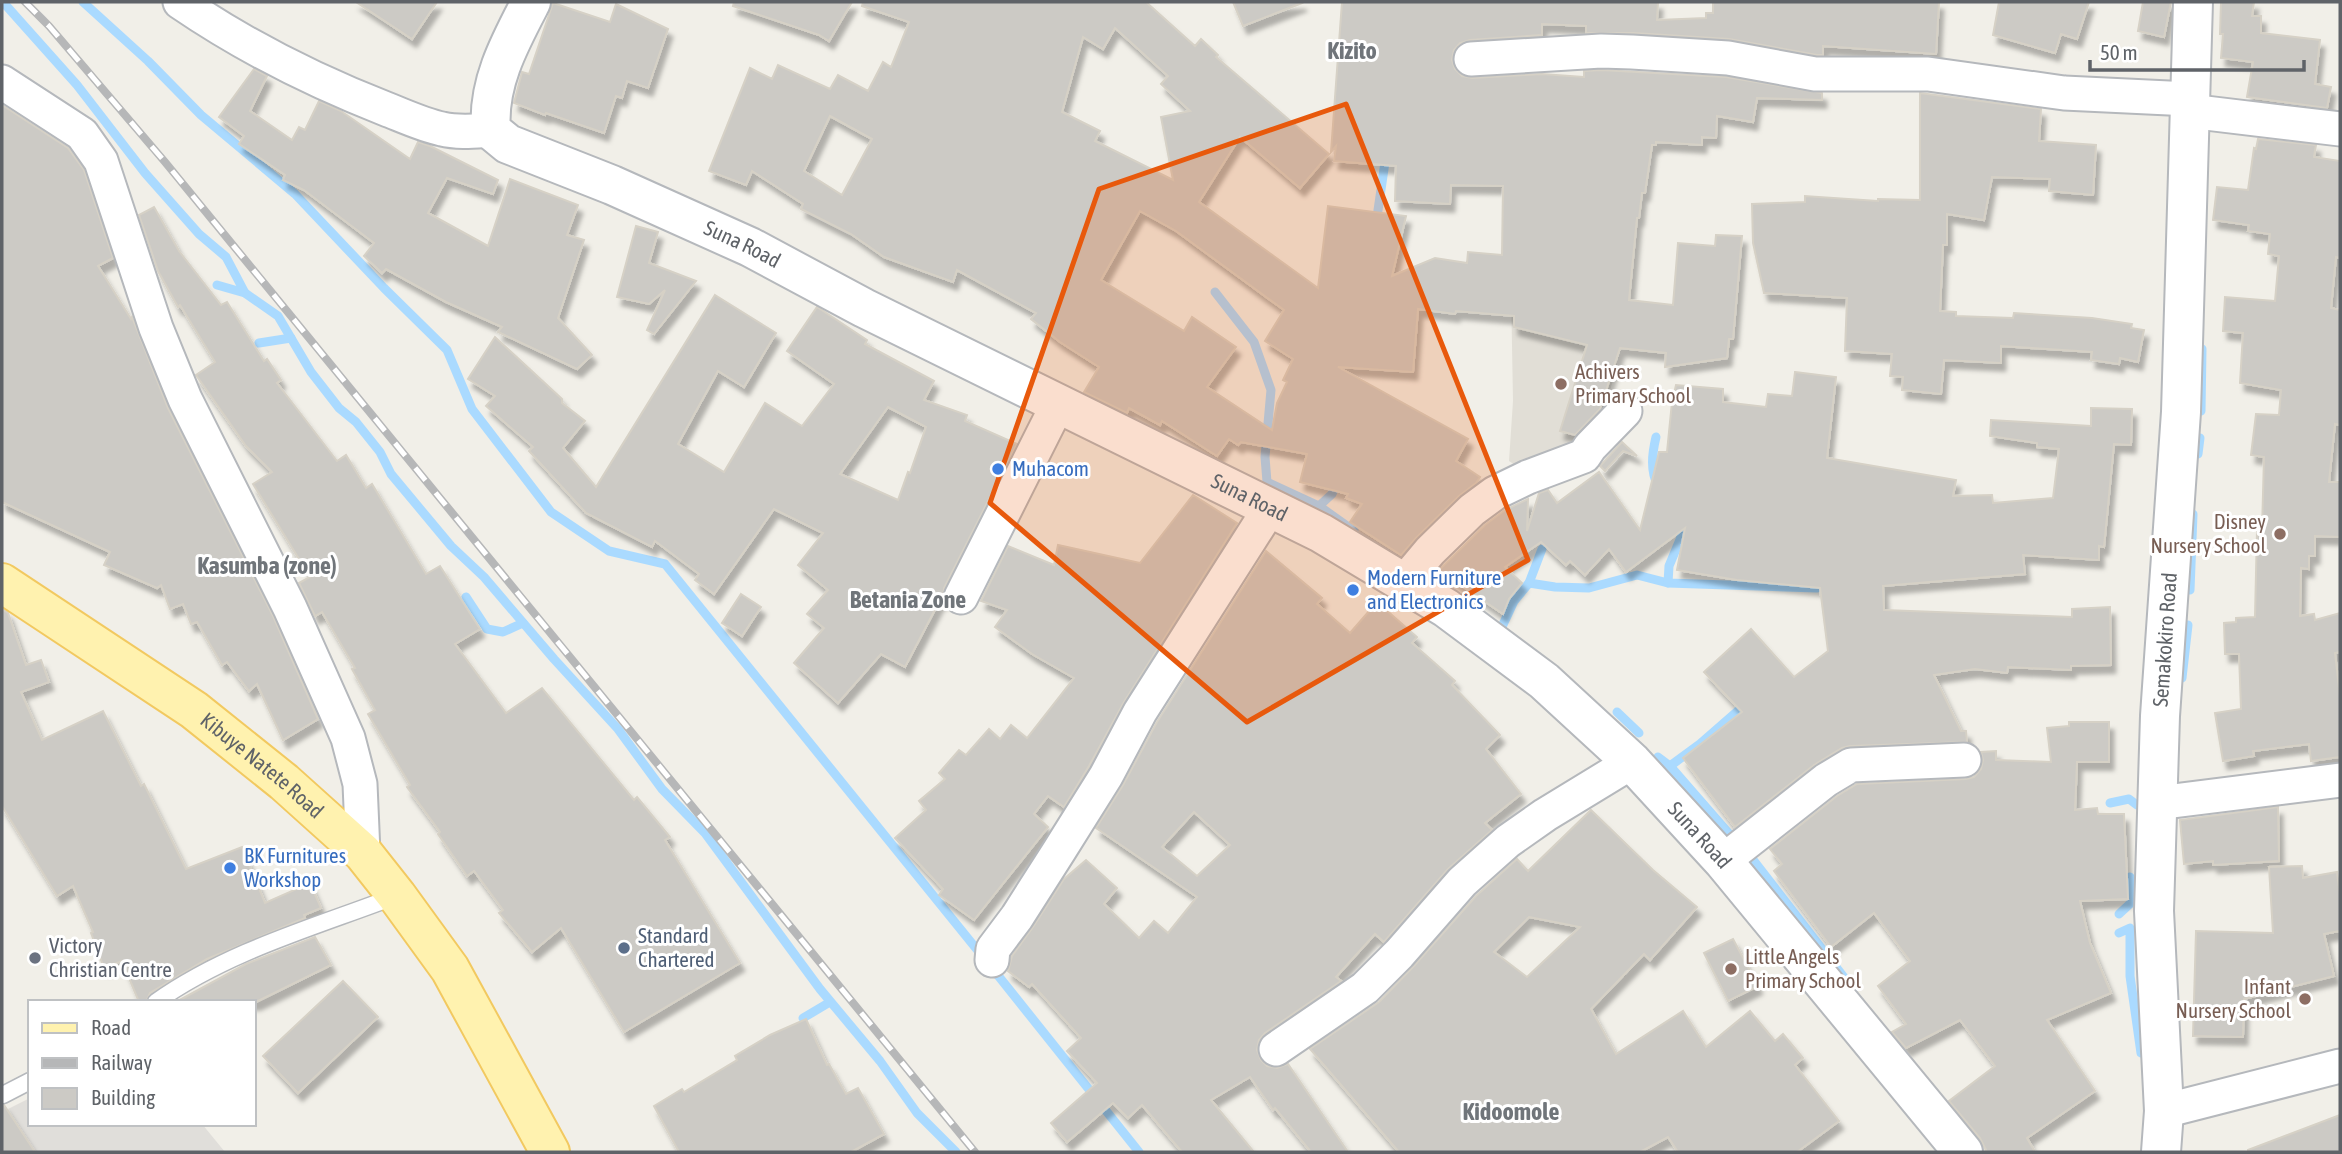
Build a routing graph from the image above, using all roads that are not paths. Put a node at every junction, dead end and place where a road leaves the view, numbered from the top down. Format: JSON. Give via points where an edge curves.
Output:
{"nodes":[{"id":1,"x":180,"y":2,"type":"edge"},
{"id":2,"x":531,"y":2,"type":"edge"},
{"id":3,"x":2193,"y":2,"type":"edge"},
{"id":4,"x":1471,"y":59,"type":"dead end"},
{"id":5,"x":2,"y":82,"type":"edge"},
{"id":6,"x":2189,"y":105,"type":"junction"},
{"id":7,"x":2340,"y":129,"type":"edge"},
{"id":8,"x":491,"y":130,"type":"junction"},
{"id":9,"x":1058,"y":404,"type":"junction"},
{"id":10,"x":1625,"y":411,"type":"dead end"},
{"id":11,"x":1270,"y":508,"type":"junction"},
{"id":12,"x":1404,"y":582,"type":"junction"},
{"id":13,"x":2,"y":583,"type":"edge"},
{"id":14,"x":961,"y":597,"type":"dead end"},
{"id":15,"x":1964,"y":760,"type":"dead end"},
{"id":16,"x":1632,"y":762,"type":"junction"},
{"id":17,"x":2340,"y":780,"type":"edge"},
{"id":18,"x":2157,"y":803,"type":"junction"},
{"id":19,"x":363,"y":853,"type":"junction"},
{"id":20,"x":1723,"y":861,"type":"junction"},
{"id":21,"x":397,"y":895,"type":"junction"},
{"id":22,"x":992,"y":960,"type":"dead end"},
{"id":23,"x":159,"y":1000,"type":"edge"},
{"id":24,"x":1276,"y":1049,"type":"dead end"},
{"id":25,"x":2340,"y":1066,"type":"edge"},
{"id":26,"x":28,"y":1083,"type":"edge"},
{"id":27,"x":3,"y":1096,"type":"edge"},
{"id":28,"x":2164,"y":1111,"type":"junction"},
{"id":29,"x":1954,"y":1150,"type":"edge"},
{"id":30,"x":550,"y":1152,"type":"edge"},
{"id":31,"x":2161,"y":1152,"type":"edge"}],
"edges":[{"from":1,"to":8,"type":"street","via":[[271,56],[363,99],[442,129]]},
{"from":2,"to":8,"type":"street","via":[[495,84],[489,109]]},
{"from":3,"to":6,"type":"street","name":"Semakokiro Road"},
{"from":4,"to":6,"type":"street","via":[[1601,51],[1728,58],[1815,74],[1927,74]]},
{"from":5,"to":19,"type":"street","via":[[82,134],[101,161],[156,328],[185,398],[290,608],[348,738],[359,784]]},
{"from":6,"to":7,"type":"street"},
{"from":6,"to":18,"type":"street","name":"Semakokiro Road","via":[[2180,412]]},
{"from":8,"to":9,"type":"street","name":"Suna Road","via":[[508,144],[750,247]]},
{"from":9,"to":11,"type":"street","name":"Suna Road"},
{"from":9,"to":14,"type":"street"},
{"from":10,"to":12,"type":"street","via":[[1584,456],[1495,493],[1472,510]]},
{"from":11,"to":12,"type":"street","name":"Suna Road"},
{"from":11,"to":22,"type":"street","via":[[1140,712],[1059,851],[993,949]]},
{"from":12,"to":16,"type":"street","name":"Suna Road","via":[[1544,681]]},
{"from":13,"to":19,"type":"main road","name":"Kibuye Natete Road","via":[[194,710]]},
{"from":15,"to":20,"type":"street","via":[[1851,765]]},
{"from":16,"to":20,"type":"street","name":"Suna Road"},
{"from":16,"to":24,"type":"street","via":[[1508,841],[1462,882],[1365,988]]},
{"from":17,"to":18,"type":"street"},
{"from":18,"to":28,"type":"street","name":"Semakokiro Road","via":[[2154,911]]},
{"from":19,"to":21,"type":"main road","name":"Kibuye Natete Road"},
{"from":20,"to":29,"type":"street","name":"Suna Road"},
{"from":21,"to":23,"type":"lane","via":[[238,956]]},
{"from":21,"to":30,"type":"main road","name":"Kibuye Natete Road","via":[[450,970]]},
{"from":25,"to":28,"type":"street"},
{"from":26,"to":27,"type":"lane"},
{"from":28,"to":31,"type":"street","name":"Semakokiro Road"}]}
